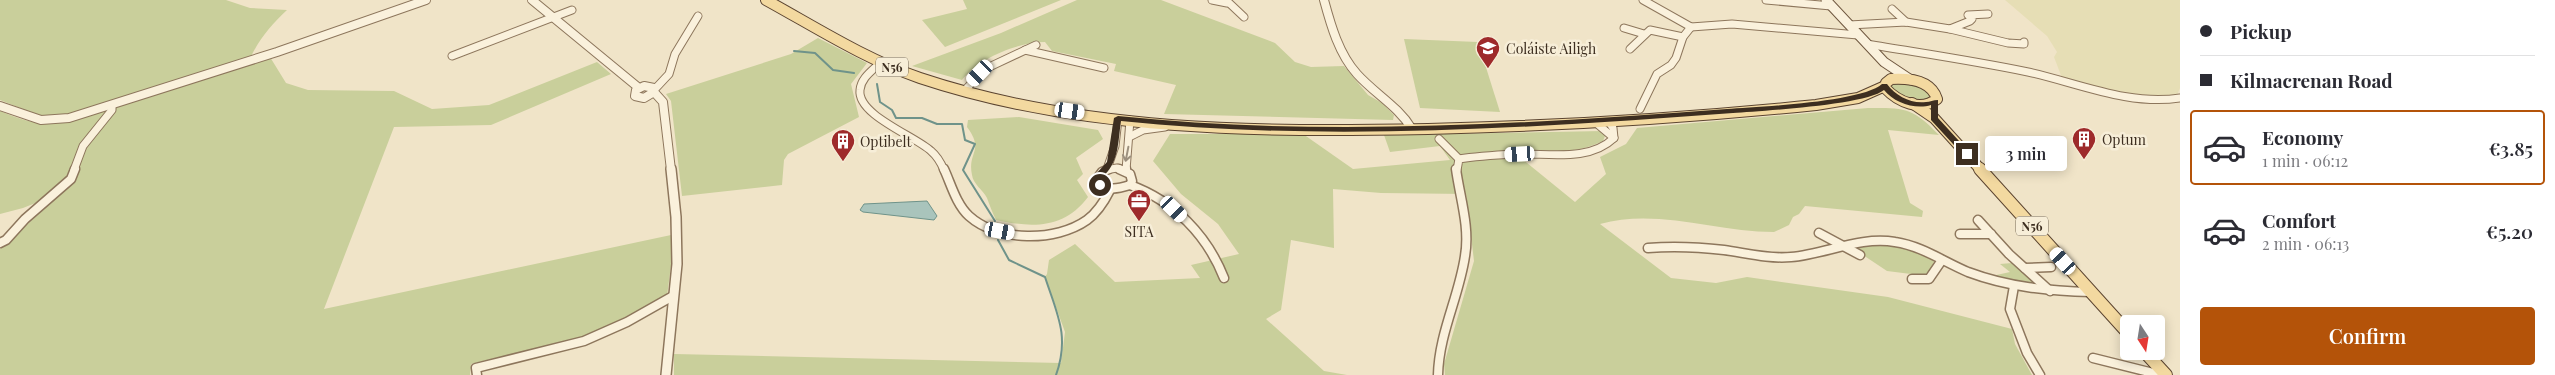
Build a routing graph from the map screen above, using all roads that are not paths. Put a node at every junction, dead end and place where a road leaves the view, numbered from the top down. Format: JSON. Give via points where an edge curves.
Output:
{"nodes":[{"id":1,"x":426,"y":0,"type":"edge"},
{"id":2,"x":532,"y":0,"type":"edge"},
{"id":3,"x":766,"y":0,"type":"edge"},
{"id":4,"x":1212,"y":0,"type":"edge"},
{"id":5,"x":1324,"y":0,"type":"edge"},
{"id":6,"x":1643,"y":0,"type":"edge"},
{"id":7,"x":1766,"y":0,"type":"edge"},
{"id":8,"x":1227,"y":2,"type":"edge"},
{"id":9,"x":1829,"y":3,"type":"edge"},
{"id":10,"x":1899,"y":8,"type":"dead end"},
{"id":11,"x":1884,"y":9,"type":"dead end"},
{"id":12,"x":1892,"y":9,"type":"junction"},
{"id":13,"x":572,"y":10,"type":"dead end"},
{"id":14,"x":1988,"y":14,"type":"dead end"},
{"id":15,"x":698,"y":16,"type":"dead end"},
{"id":16,"x":1244,"y":17,"type":"dead end"},
{"id":17,"x":553,"y":18,"type":"junction"},
{"id":18,"x":1906,"y":22,"type":"junction"},
{"id":19,"x":1849,"y":25,"type":"junction"},
{"id":20,"x":1692,"y":27,"type":"junction"},
{"id":21,"x":1624,"y":28,"type":"dead end"},
{"id":22,"x":1950,"y":29,"type":"junction"},
{"id":23,"x":1644,"y":34,"type":"junction"},
{"id":24,"x":1858,"y":35,"type":"junction"},
{"id":25,"x":1683,"y":37,"type":"junction"},
{"id":26,"x":2024,"y":42,"type":"dead end"},
{"id":27,"x":1867,"y":44,"type":"junction"},
{"id":28,"x":1036,"y":45,"type":"dead end"},
{"id":29,"x":1630,"y":49,"type":"dead end"},
{"id":30,"x":1025,"y":50,"type":"junction"},
{"id":31,"x":452,"y":56,"type":"dead end"},
{"id":32,"x":1884,"y":62,"type":"junction"},
{"id":33,"x":880,"y":63,"type":"junction"},
{"id":34,"x":1104,"y":68,"type":"dead end"},
{"id":35,"x":1912,"y":80,"type":"junction"},
{"id":36,"x":1887,"y":83,"type":"junction"},
{"id":37,"x":639,"y":88,"type":"junction"},
{"id":38,"x":653,"y":89,"type":"junction"},
{"id":39,"x":965,"y":90,"type":"junction"},
{"id":40,"x":1866,"y":95,"type":"junction"},
{"id":41,"x":644,"y":98,"type":"junction"},
{"id":42,"x":2180,"y":98,"type":"edge"},
{"id":43,"x":1908,"y":102,"type":"junction"},
{"id":44,"x":1935,"y":102,"type":"junction"},
{"id":45,"x":0,"y":106,"type":"edge"},
{"id":46,"x":112,"y":106,"type":"junction"},
{"id":47,"x":1640,"y":109,"type":"dead end"},
{"id":48,"x":664,"y":110,"type":"junction"},
{"id":49,"x":1118,"y":118,"type":"junction"},
{"id":50,"x":1934,"y":118,"type":"junction"},
{"id":51,"x":1130,"y":120,"type":"junction"},
{"id":52,"x":1608,"y":121,"type":"junction"},
{"id":53,"x":1594,"y":122,"type":"junction"},
{"id":54,"x":1182,"y":125,"type":"junction"},
{"id":55,"x":1412,"y":128,"type":"junction"},
{"id":56,"x":1131,"y":136,"type":"junction"},
{"id":57,"x":1614,"y":138,"type":"junction"},
{"id":58,"x":1439,"y":139,"type":"dead end"},
{"id":59,"x":1459,"y":159,"type":"junction"},
{"id":60,"x":1107,"y":169,"type":"junction"},
{"id":61,"x":1126,"y":171,"type":"junction"},
{"id":62,"x":1130,"y":185,"type":"junction"},
{"id":63,"x":1110,"y":190,"type":"junction"},
{"id":64,"x":1978,"y":220,"type":"dead end"},
{"id":65,"x":1819,"y":233,"type":"dead end"},
{"id":66,"x":1960,"y":234,"type":"dead end"},
{"id":67,"x":1991,"y":234,"type":"junction"},
{"id":68,"x":0,"y":243,"type":"edge"},
{"id":69,"x":1846,"y":246,"type":"junction"},
{"id":70,"x":1648,"y":248,"type":"dead end"},
{"id":71,"x":1860,"y":255,"type":"dead end"},
{"id":72,"x":1942,"y":260,"type":"junction"},
{"id":73,"x":2051,"y":267,"type":"dead end"},
{"id":74,"x":2025,"y":268,"type":"junction"},
{"id":75,"x":1224,"y":278,"type":"dead end"},
{"id":76,"x":1912,"y":279,"type":"dead end"},
{"id":77,"x":2014,"y":286,"type":"junction"},
{"id":78,"x":2050,"y":291,"type":"junction"},
{"id":79,"x":2091,"y":292,"type":"junction"},
{"id":80,"x":673,"y":296,"type":"junction"},
{"id":81,"x":2120,"y":324,"type":"edge"},
{"id":82,"x":2093,"y":358,"type":"dead end"},
{"id":83,"x":2152,"y":360,"type":"edge"},
{"id":84,"x":477,"y":375,"type":"edge"},
{"id":85,"x":666,"y":375,"type":"edge"},
{"id":86,"x":1438,"y":375,"type":"edge"},
{"id":87,"x":2040,"y":375,"type":"edge"},
{"id":88,"x":2161,"y":375,"type":"edge"},
{"id":89,"x":2166,"y":375,"type":"edge"}],
"edges":[{"from":1,"to":46,"type":"street"},
{"from":2,"to":17,"type":"street"},
{"from":3,"to":33,"type":"main road","number":"N56"},
{"from":4,"to":8,"type":"street"},
{"from":5,"to":55,"type":"street","via":[[1348,62]]},
{"from":6,"to":20,"type":"street"},
{"from":7,"to":9,"type":"street"},
{"from":8,"to":16,"type":"street"},
{"from":9,"to":19,"type":"main road"},
{"from":10,"to":12,"type":"street"},
{"from":11,"to":12,"type":"street"},
{"from":12,"to":18,"type":"street"},
{"from":13,"to":17,"type":"street"},
{"from":14,"to":22,"type":"street","via":[[1968,15],[1972,19],[1970,21]]},
{"from":15,"to":38,"type":"street","via":[[675,54],[669,74]]},
{"from":17,"to":31,"type":"street"},
{"from":17,"to":37,"type":"street"},
{"from":18,"to":19,"type":"street"},
{"from":18,"to":22,"type":"street"},
{"from":19,"to":24,"type":"main road"},
{"from":20,"to":24,"type":"street","via":[[1738,24]]},
{"from":20,"to":25,"type":"street"},
{"from":21,"to":23,"type":"street"},
{"from":22,"to":26,"type":"street","via":[[2008,43]]},
{"from":23,"to":25,"type":"street","via":[[1650,30]]},
{"from":23,"to":29,"type":"street"},
{"from":24,"to":27,"type":"main road"},
{"from":25,"to":47,"type":"street","via":[[1676,58],[1656,74]]},
{"from":27,"to":32,"type":"main road"},
{"from":27,"to":42,"type":"street","via":[[2027,72],[2134,99],[2160,101]]},
{"from":28,"to":30,"type":"street"},
{"from":30,"to":34,"type":"street"},
{"from":30,"to":39,"type":"street","via":[[985,69]]},
{"from":32,"to":35,"type":"main road"},
{"from":32,"to":36,"type":"main road"},
{"from":33,"to":39,"type":"main road","number":"N56"},
{"from":33,"to":63,"type":"street","via":[[862,78],[860,89],[866,105],[872,114],[930,150],[946,172],[962,207],[984,225],[1000,231],[1032,235],[1068,230],[1093,216]]},
{"from":35,"to":36,"type":"main road","number":"N56","via":[[1897,78]]},
{"from":35,"to":44,"type":"main road","number":"N56","via":[[1934,91],[1938,97]]},
{"from":36,"to":40,"type":"main road","number":"N56","via":[[1879,91]]},
{"from":36,"to":43,"type":"main road","number":"N56","via":[[1892,95]]},
{"from":37,"to":38,"type":"street"},
{"from":37,"to":41,"type":"street","via":[[634,95]]},
{"from":38,"to":41,"type":"street"},
{"from":38,"to":48,"type":"street","via":[[663,102]]},
{"from":39,"to":49,"type":"main road","number":"N56","via":[[1008,101]]},
{"from":40,"to":43,"type":"main road","number":"N56"},
{"from":40,"to":52,"type":"main road","number":"N56","via":[[1778,108]]},
{"from":41,"to":48,"type":"street","via":[[656,102]]},
{"from":43,"to":44,"type":"main road","number":"N56","via":[[1926,105]]},
{"from":43,"to":50,"type":"main road","number":"N56"},
{"from":44,"to":50,"type":"main road"},
{"from":45,"to":46,"type":"street","via":[[41,120],[56,120]]},
{"from":46,"to":68,"type":"street","via":[[83,146],[71,179]]},
{"from":48,"to":80,"type":"street","via":[[676,217],[677,264]]},
{"from":49,"to":51,"type":"main road","number":"N56"},
{"from":49,"to":60,"type":"street"},
{"from":50,"to":79,"type":"main road","number":"N56"},
{"from":51,"to":54,"type":"main road","number":"N56"},
{"from":51,"to":56,"type":"street"},
{"from":52,"to":53,"type":"main road","number":"N56"},
{"from":52,"to":57,"type":"street"},
{"from":53,"to":55,"type":"main road","number":"N56"},
{"from":53,"to":57,"type":"street"},
{"from":54,"to":55,"type":"main road","number":"N56"},
{"from":54,"to":56,"type":"street","via":[[1143,130]]},
{"from":56,"to":61,"type":"street","one_way":true},
{"from":57,"to":59,"type":"street","via":[[1610,145],[1588,152]]},
{"from":58,"to":59,"type":"street"},
{"from":59,"to":86,"type":"street","via":[[1456,166],[1465,255],[1439,352]]},
{"from":60,"to":61,"type":"street"},
{"from":60,"to":63,"type":"street","via":[[1097,179],[1100,185]]},
{"from":61,"to":62,"type":"street","via":[[1132,177]]},
{"from":62,"to":63,"type":"street"},
{"from":62,"to":75,"type":"street","via":[[1159,197],[1182,216],[1211,249]]},
{"from":64,"to":67,"type":"street"},
{"from":65,"to":69,"type":"street"},
{"from":66,"to":67,"type":"street"},
{"from":67,"to":74,"type":"street"},
{"from":69,"to":70,"type":"street","via":[[1780,258],[1712,249]]},
{"from":69,"to":71,"type":"street"},
{"from":69,"to":72,"type":"street","via":[[1874,240],[1892,241],[1918,248]]},
{"from":72,"to":76,"type":"street","via":[[1929,279]]},
{"from":72,"to":77,"type":"street"},
{"from":73,"to":74,"type":"street"},
{"from":74,"to":78,"type":"street"},
{"from":77,"to":78,"type":"street"},
{"from":77,"to":87,"type":"street","via":[[2010,309]]},
{"from":78,"to":79,"type":"street"},
{"from":79,"to":81,"type":"main road","number":"N56"},
{"from":80,"to":84,"type":"street","via":[[597,336],[562,348],[476,368]]},
{"from":80,"to":85,"type":"street"},
{"from":82,"to":88,"type":"street"},
{"from":83,"to":89,"type":"main road"}]}
